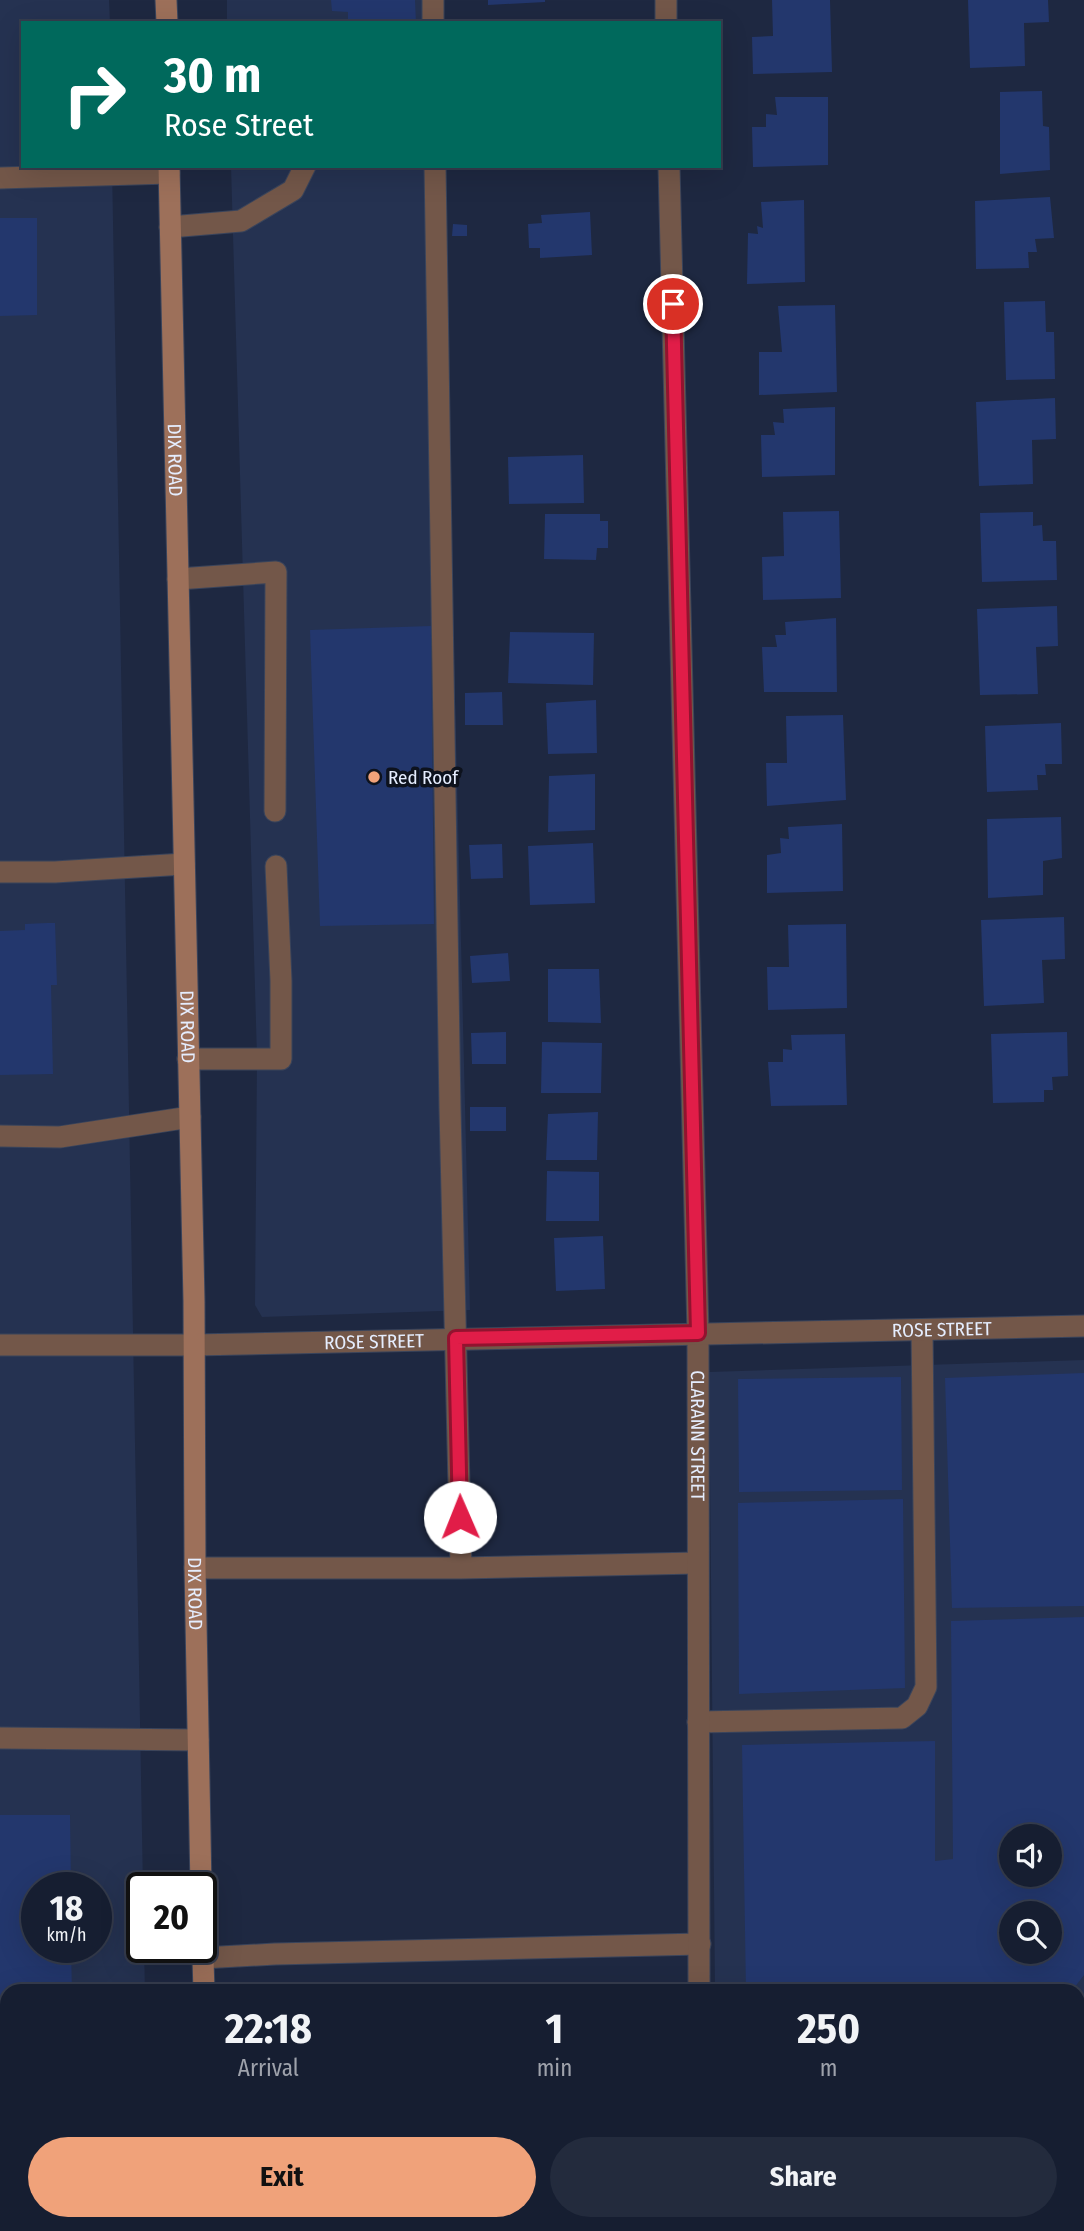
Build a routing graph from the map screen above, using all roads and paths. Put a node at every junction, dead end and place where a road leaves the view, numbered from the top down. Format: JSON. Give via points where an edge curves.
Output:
{"nodes":[{"id":1,"x":166,"y":0,"type":"edge"},
{"id":2,"x":432,"y":0,"type":"edge"},
{"id":3,"x":666,"y":0,"type":"edge"},
{"id":4,"x":167,"y":21,"type":"edge"},
{"id":5,"x":433,"y":21,"type":"edge"},
{"id":6,"x":666,"y":21,"type":"edge"},
{"id":7,"x":304,"y":168,"type":"edge"},
{"id":8,"x":435,"y":168,"type":"edge"},
{"id":9,"x":669,"y":168,"type":"edge"},
{"id":10,"x":169,"y":169,"type":"edge"},
{"id":11,"x":0,"y":178,"type":"edge"},
{"id":12,"x":170,"y":227,"type":"junction"},
{"id":13,"x":178,"y":579,"type":"junction"},
{"id":14,"x":275,"y":811,"type":"dead end"},
{"id":15,"x":184,"y":864,"type":"junction"},
{"id":16,"x":276,"y":866,"type":"dead end"},
{"id":17,"x":0,"y":872,"type":"edge"},
{"id":18,"x":188,"y":1059,"type":"junction"},
{"id":19,"x":190,"y":1117,"type":"junction"},
{"id":20,"x":0,"y":1136,"type":"edge"},
{"id":21,"x":1084,"y":1326,"type":"edge"},
{"id":22,"x":922,"y":1330,"type":"junction"},
{"id":23,"x":698,"y":1333,"type":"junction"},
{"id":24,"x":456,"y":1338,"type":"junction"},
{"id":25,"x":0,"y":1345,"type":"edge"},
{"id":26,"x":194,"y":1345,"type":"junction"},
{"id":27,"x":698,"y":1563,"type":"junction"},
{"id":28,"x":195,"y":1568,"type":"junction"},
{"id":29,"x":461,"y":1568,"type":"junction"},
{"id":30,"x":698,"y":1722,"type":"junction"},
{"id":31,"x":0,"y":1738,"type":"edge"},
{"id":32,"x":198,"y":1740,"type":"junction"},
{"id":33,"x":201,"y":1872,"type":"edge"},
{"id":34,"x":700,"y":1944,"type":"junction"},
{"id":35,"x":217,"y":1957,"type":"edge"},
{"id":36,"x":202,"y":1963,"type":"edge"},
{"id":37,"x":204,"y":1984,"type":"edge"},
{"id":38,"x":699,"y":1984,"type":"edge"}],
"edges":[{"from":1,"to":4,"type":"main road"},
{"from":2,"to":5,"type":"street"},
{"from":3,"to":6,"type":"street"},
{"from":7,"to":12,"type":"street","via":[[293,190],[240,221]]},
{"from":8,"to":24,"type":"street"},
{"from":9,"to":23,"type":"street","name":"CLARANN STREET"},
{"from":10,"to":11,"type":"street"},
{"from":10,"to":12,"type":"main road","name":"DIX ROAD"},
{"from":12,"to":13,"type":"main road","name":"DIX ROAD"},
{"from":13,"to":14,"type":"street","via":[[276,572]]},
{"from":13,"to":15,"type":"main road","name":"DIX ROAD"},
{"from":15,"to":17,"type":"street"},
{"from":15,"to":18,"type":"main road","name":"DIX ROAD"},
{"from":16,"to":18,"type":"street","via":[[281,1059]]},
{"from":18,"to":19,"type":"main road","name":"DIX ROAD"},
{"from":19,"to":20,"type":"street","via":[[60,1137]]},
{"from":19,"to":26,"type":"main road","name":"DIX ROAD"},
{"from":21,"to":22,"type":"street","name":"ROSE STREET"},
{"from":22,"to":23,"type":"street","name":"ROSE STREET"},
{"from":22,"to":30,"type":"street","via":[[926,1687],[917,1706],[902,1718]]},
{"from":23,"to":24,"type":"street","name":"ROSE STREET"},
{"from":23,"to":27,"type":"street","name":"CLARANN STREET"},
{"from":24,"to":26,"type":"street","name":"ROSE STREET"},
{"from":24,"to":29,"type":"street"},
{"from":25,"to":26,"type":"street","name":"ROSE STREET"},
{"from":26,"to":28,"type":"main road","name":"DIX ROAD"},
{"from":27,"to":29,"type":"street"},
{"from":27,"to":30,"type":"street","name":"CLARANN STREET"},
{"from":28,"to":29,"type":"street"},
{"from":28,"to":32,"type":"main road","name":"DIX ROAD"},
{"from":30,"to":34,"type":"street","name":"CLARANN STREET"},
{"from":31,"to":32,"type":"street"},
{"from":32,"to":33,"type":"main road","name":"DIX ROAD"},
{"from":34,"to":35,"type":"street"},
{"from":34,"to":38,"type":"street","name":"CLARANN STREET"},
{"from":36,"to":37,"type":"main road","name":"DIX ROAD"}]}
